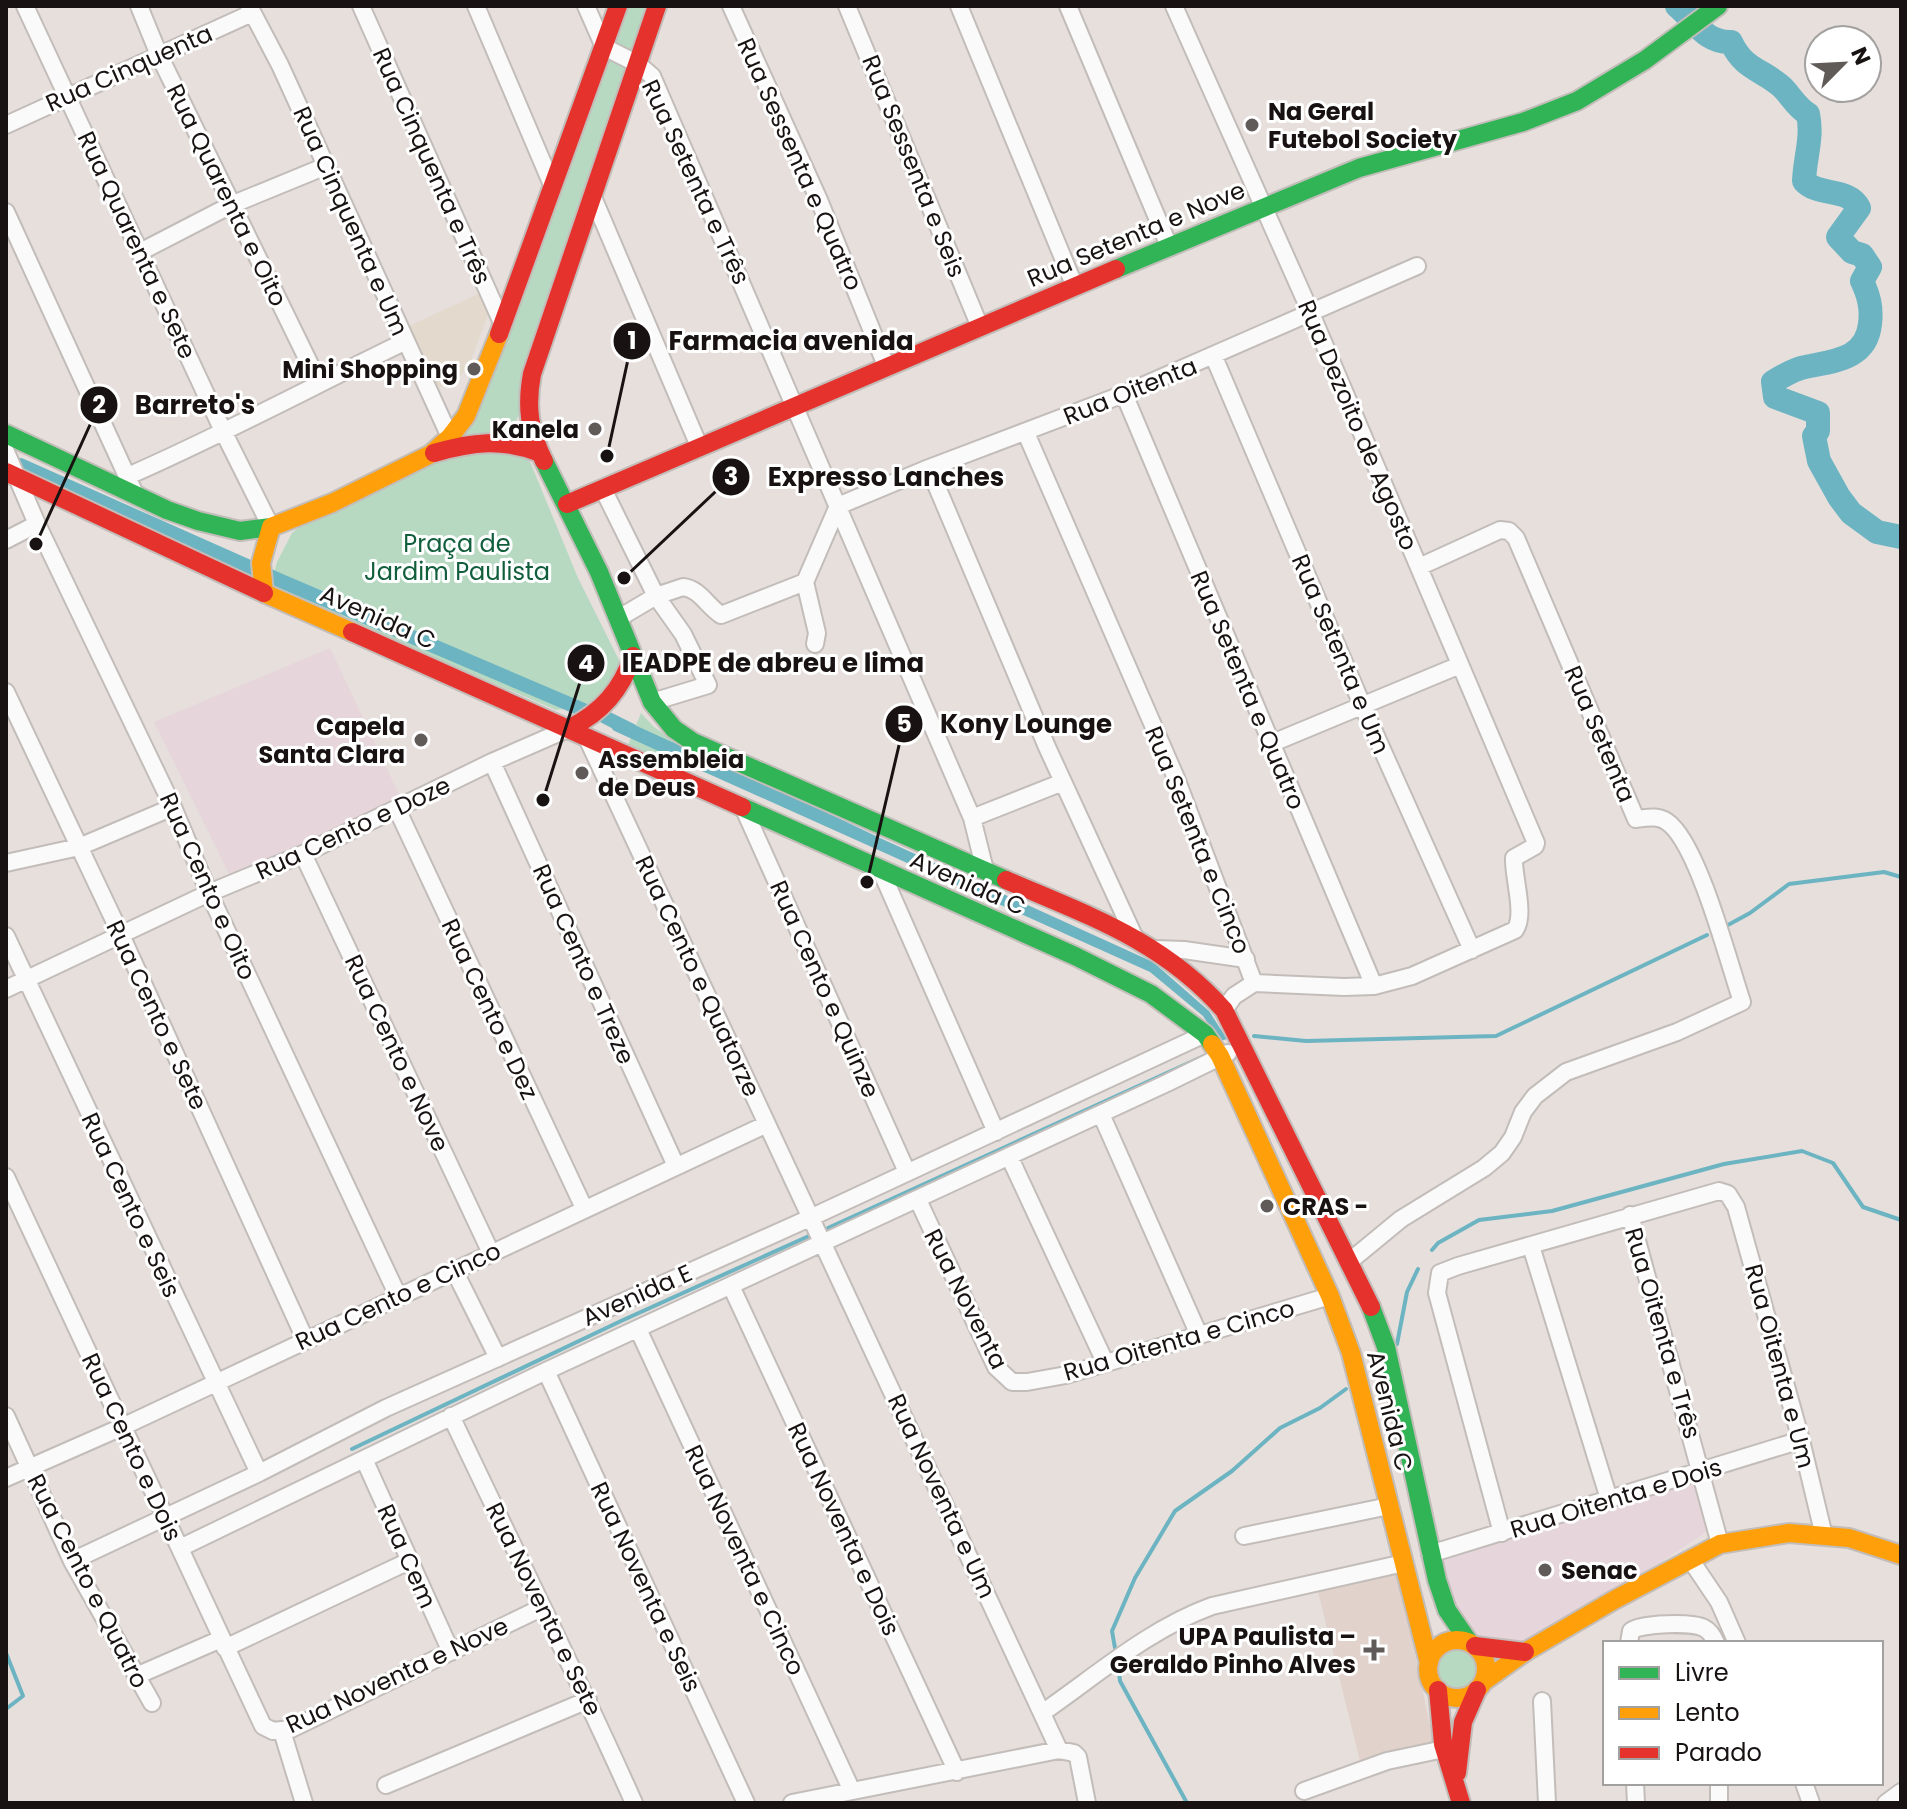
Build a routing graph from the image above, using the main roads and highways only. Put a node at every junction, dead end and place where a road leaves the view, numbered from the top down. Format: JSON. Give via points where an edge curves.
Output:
{"nodes":[{"id":1,"x":618,"y":6,"type":"edge"},
{"id":2,"x":657,"y":6,"type":"edge"},
{"id":3,"x":1718,"y":6,"type":"edge"},
{"id":4,"x":6,"y":434,"type":"edge"},
{"id":5,"x":540,"y":453,"type":"junction"},
{"id":6,"x":431,"y":454,"type":"junction"},
{"id":7,"x":12,"y":474,"type":"edge"},
{"id":8,"x":567,"y":504,"type":"junction"},
{"id":9,"x":271,"y":527,"type":"junction"},
{"id":10,"x":262,"y":578,"type":"junction"},
{"id":11,"x":633,"y":656,"type":"junction"},
{"id":12,"x":582,"y":727,"type":"junction"},
{"id":13,"x":1333,"y":1229,"type":"junction"},
{"id":14,"x":1305,"y":1242,"type":"junction"},
{"id":15,"x":1901,"y":1555,"type":"edge"},
{"id":16,"x":1472,"y":1644,"type":"junction"},
{"id":17,"x":1525,"y":1652,"type":"junction"},
{"id":18,"x":1429,"y":1663,"type":"junction"},
{"id":19,"x":1480,"y":1686,"type":"junction"},
{"id":20,"x":1438,"y":1690,"type":"junction"},
{"id":21,"x":1459,"y":1795,"type":"edge"}],
"edges":[{"from":1,"to":6,"type":"main road","via":[[466,416]]},
{"from":2,"to":5,"type":"main road","via":[[532,374],[527,402]]},
{"from":3,"to":8,"type":"main road","name":"Rua Setenta e Nove","via":[[1577,101],[1523,122],[1359,168]]},
{"from":4,"to":9,"type":"main road","via":[[198,521],[240,531]]},
{"from":5,"to":6,"type":"main road","via":[[513,442],[478,441]]},
{"from":5,"to":8,"type":"main road"},
{"from":6,"to":9,"type":"main road"},
{"from":7,"to":10,"type":"main road","name":"Avenida C"},
{"from":8,"to":11,"type":"main road"},
{"from":9,"to":10,"type":"main road"},
{"from":10,"to":12,"type":"main road","name":"Avenida C"},
{"from":11,"to":12,"type":"main road","via":[[622,685]]},
{"from":11,"to":13,"type":"main road","name":"Avenida C","via":[[649,696],[674,729],[693,742],[1134,936],[1192,976],[1224,1010],[1244,1045]]},
{"from":12,"to":14,"type":"main road","name":"Avenida C","via":[[743,807],[1151,994],[1205,1034],[1220,1056]]},
{"from":13,"to":14,"type":"main road"},
{"from":13,"to":16,"type":"main road","name":"Avenida C","via":[[1386,1347],[1430,1554],[1452,1619]]},
{"from":14,"to":18,"type":"main road","name":"Avenida C","via":[[1351,1353]]},
{"from":15,"to":17,"type":"main road","via":[[1849,1538],[1789,1533],[1720,1544],[1632,1586]]},
{"from":16,"to":17,"type":"main road"},
{"from":16,"to":18,"type":"main road","via":[[1455,1640],[1441,1645]]},
{"from":16,"to":19,"type":"main road","via":[[1485,1663]]},
{"from":17,"to":19,"type":"main road"},
{"from":18,"to":20,"type":"main road"},
{"from":19,"to":20,"type":"main road","via":[[1471,1695],[1454,1698]]},
{"from":19,"to":21,"type":"main road","via":[[1463,1722],[1457,1755]]},
{"from":20,"to":21,"type":"main road","via":[[1444,1749]]}]}
